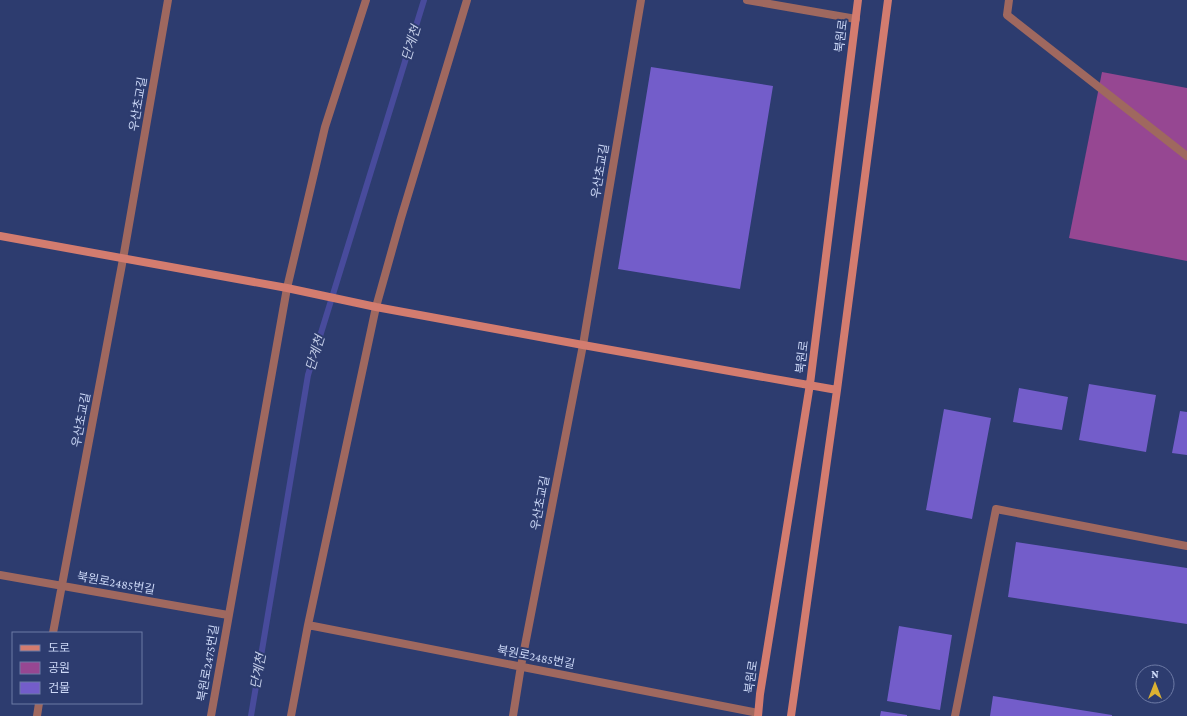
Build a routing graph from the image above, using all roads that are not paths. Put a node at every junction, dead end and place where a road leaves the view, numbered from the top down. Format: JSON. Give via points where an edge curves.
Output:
{"nodes":[{"id":1,"x":168,"y":0,"type":"edge"},
{"id":2,"x":366,"y":0,"type":"edge"},
{"id":3,"x":467,"y":0,"type":"edge"},
{"id":4,"x":640,"y":0,"type":"edge"},
{"id":5,"x":747,"y":0,"type":"edge"},
{"id":6,"x":858,"y":0,"type":"edge"},
{"id":7,"x":888,"y":0,"type":"edge"},
{"id":8,"x":1009,"y":0,"type":"edge"},
{"id":9,"x":856,"y":19,"type":"junction"},
{"id":10,"x":1187,"y":156,"type":"edge"},
{"id":11,"x":0,"y":236,"type":"edge"},
{"id":12,"x":123,"y":259,"type":"junction"},
{"id":13,"x":287,"y":288,"type":"junction"},
{"id":14,"x":376,"y":307,"type":"junction"},
{"id":15,"x":583,"y":345,"type":"junction"},
{"id":16,"x":810,"y":384,"type":"junction"},
{"id":17,"x":837,"y":390,"type":"junction"},
{"id":18,"x":1187,"y":546,"type":"edge"},
{"id":19,"x":0,"y":575,"type":"edge"},
{"id":20,"x":62,"y":586,"type":"junction"},
{"id":21,"x":228,"y":615,"type":"junction"},
{"id":22,"x":308,"y":625,"type":"junction"},
{"id":23,"x":53,"y":632,"type":"edge"},
{"id":24,"x":522,"y":666,"type":"junction"},
{"id":25,"x":39,"y":704,"type":"edge"},
{"id":26,"x":758,"y":714,"type":"edge"},
{"id":27,"x":37,"y":716,"type":"edge"},
{"id":28,"x":211,"y":716,"type":"edge"},
{"id":29,"x":291,"y":716,"type":"edge"},
{"id":30,"x":512,"y":716,"type":"edge"},
{"id":31,"x":791,"y":716,"type":"edge"},
{"id":32,"x":955,"y":716,"type":"edge"}],
"edges":[{"from":1,"to":12,"type":"street","name":"우산초교길"},
{"from":2,"to":13,"type":"street","via":[[325,127]]},
{"from":3,"to":14,"type":"street"},
{"from":4,"to":15,"type":"street","name":"우산초교길"},
{"from":5,"to":9,"type":"street"},
{"from":6,"to":9,"type":"street","name":"북원로"},
{"from":7,"to":17,"type":"street"},
{"from":8,"to":10,"type":"street","via":[[1007,15]]},
{"from":9,"to":16,"type":"street","name":"북원로"},
{"from":11,"to":12,"type":"street"},
{"from":12,"to":13,"type":"street"},
{"from":12,"to":20,"type":"street","name":"우산초교길"},
{"from":13,"to":14,"type":"street"},
{"from":13,"to":21,"type":"street"},
{"from":14,"to":15,"type":"street"},
{"from":14,"to":22,"type":"street"},
{"from":15,"to":16,"type":"street"},
{"from":15,"to":24,"type":"street","name":"우산초교길"},
{"from":16,"to":17,"type":"street"},
{"from":16,"to":26,"type":"street","name":"북원로"},
{"from":17,"to":31,"type":"street"},
{"from":18,"to":32,"type":"street","via":[[996,509]]},
{"from":19,"to":20,"type":"street","name":"북원로2485번길"},
{"from":20,"to":21,"type":"street","name":"북원로2485번길"},
{"from":20,"to":23,"type":"street"},
{"from":21,"to":28,"type":"street","name":"북원로2475번길"},
{"from":22,"to":24,"type":"street","name":"북원로2485번길"},
{"from":22,"to":29,"type":"street"},
{"from":24,"to":26,"type":"street","name":"북원로2485번길"},
{"from":24,"to":30,"type":"street"},
{"from":25,"to":27,"type":"street"}]}
